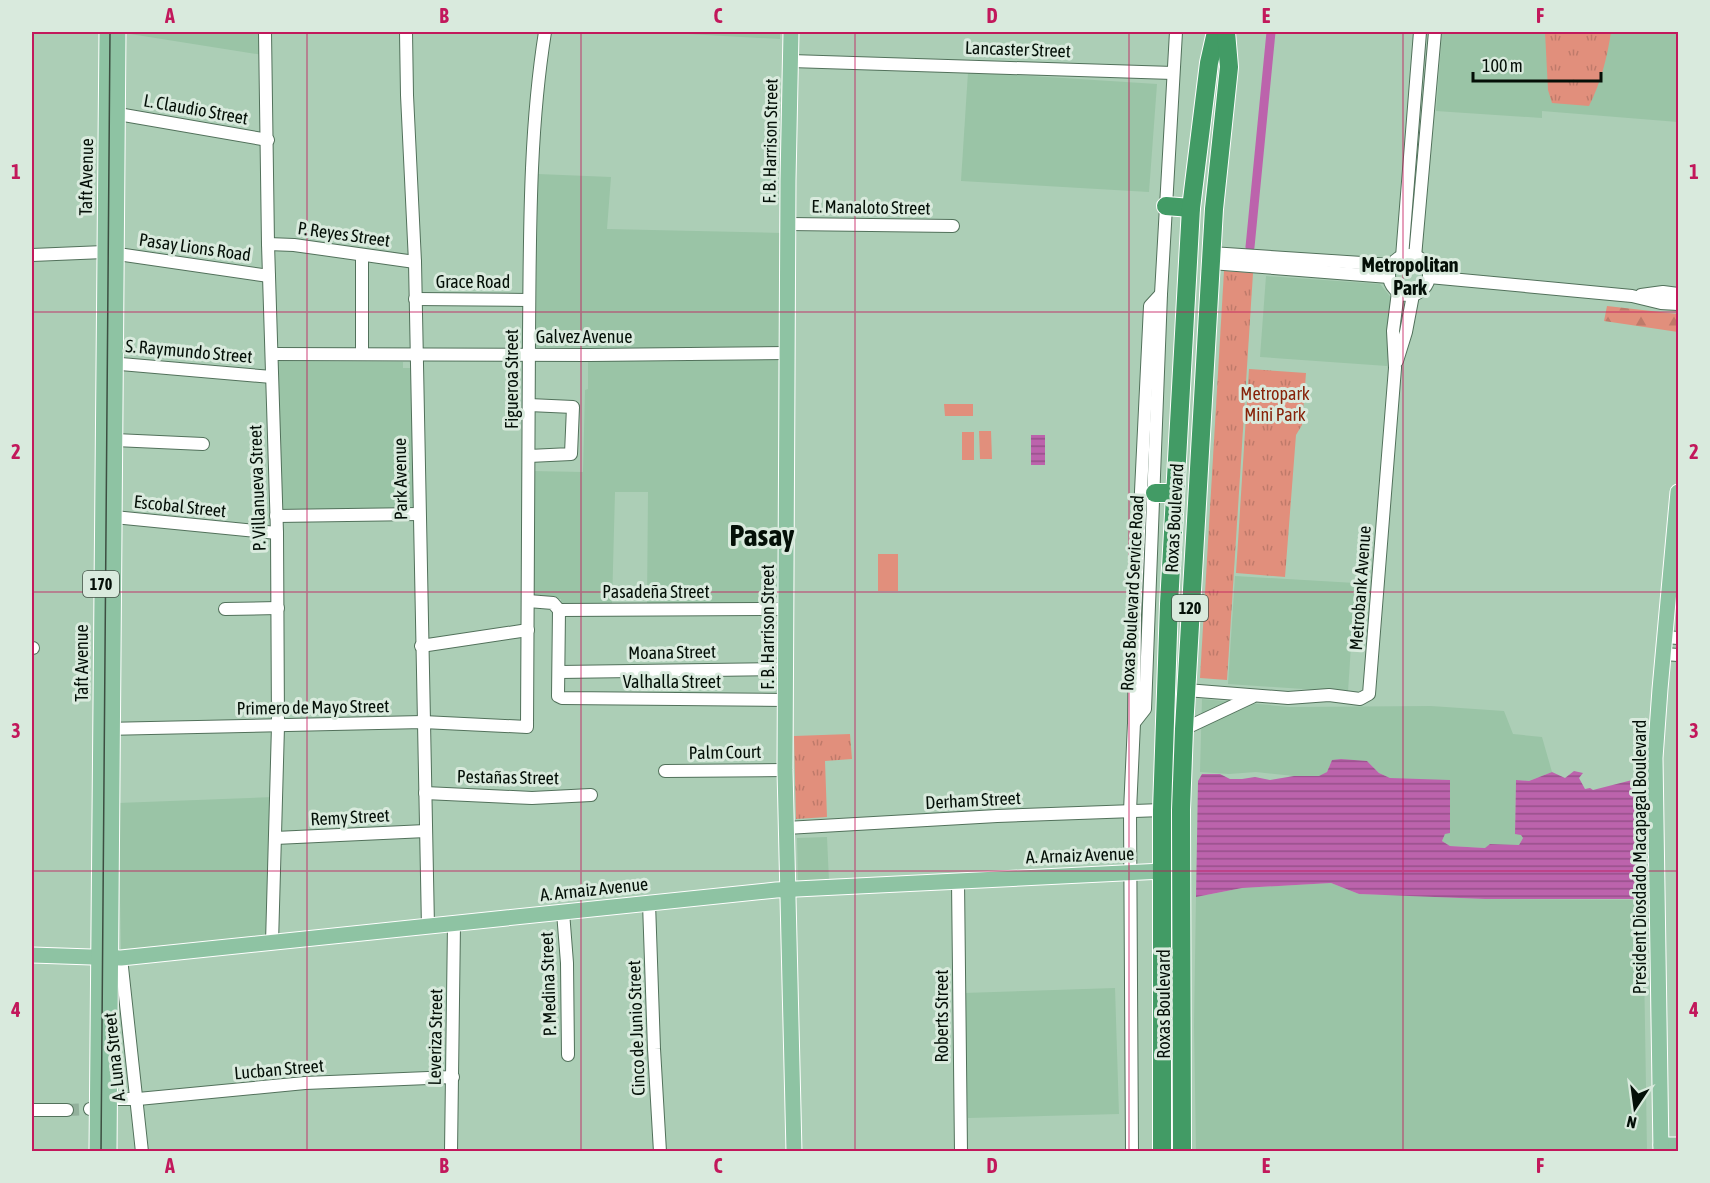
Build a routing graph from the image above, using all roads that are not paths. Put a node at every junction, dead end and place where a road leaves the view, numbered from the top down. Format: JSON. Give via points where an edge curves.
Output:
{"nodes":[{"id":1,"x":107,"y":32,"type":"edge"},
{"id":2,"x":118,"y":32,"type":"edge"},
{"id":3,"x":265,"y":32,"type":"edge"},
{"id":4,"x":406,"y":32,"type":"edge"},
{"id":5,"x":545,"y":32,"type":"edge"},
{"id":6,"x":791,"y":32,"type":"edge"},
{"id":7,"x":1176,"y":32,"type":"edge"},
{"id":8,"x":1208,"y":32,"type":"edge"},
{"id":9,"x":1216,"y":32,"type":"edge"},
{"id":10,"x":1226,"y":32,"type":"edge"},
{"id":11,"x":1238,"y":32,"type":"edge"},
{"id":12,"x":1420,"y":32,"type":"edge"},
{"id":13,"x":1435,"y":32,"type":"edge"},
{"id":14,"x":791,"y":61,"type":"junction"},
{"id":15,"x":1209,"y":63,"type":"junction"},
{"id":16,"x":1229,"y":67,"type":"junction"},
{"id":17,"x":1173,"y":73,"type":"junction"},
{"id":18,"x":118,"y":114,"type":"junction"},
{"id":19,"x":268,"y":140,"type":"junction"},
{"id":20,"x":1166,"y":206,"type":"junction"},
{"id":21,"x":1191,"y":208,"type":"junction"},
{"id":22,"x":789,"y":224,"type":"junction"},
{"id":23,"x":953,"y":226,"type":"dead end"},
{"id":24,"x":268,"y":244,"type":"junction"},
{"id":25,"x":110,"y":253,"type":"junction"},
{"id":26,"x":32,"y":255,"type":"edge"},
{"id":27,"x":362,"y":255,"type":"junction"},
{"id":28,"x":1402,"y":256,"type":"junction"},
{"id":29,"x":1415,"y":257,"type":"junction"},
{"id":30,"x":1211,"y":258,"type":"junction"},
{"id":31,"x":415,"y":262,"type":"junction"},
{"id":32,"x":1390,"y":271,"type":"junction"},
{"id":33,"x":269,"y":276,"type":"junction"},
{"id":34,"x":1429,"y":277,"type":"junction"},
{"id":35,"x":1398,"y":292,"type":"junction"},
{"id":36,"x":1161,"y":294,"type":"junction"},
{"id":37,"x":1678,"y":294,"type":"edge"},
{"id":38,"x":1413,"y":295,"type":"junction"},
{"id":39,"x":1632,"y":296,"type":"junction"},
{"id":40,"x":415,"y":299,"type":"junction"},
{"id":41,"x":530,"y":300,"type":"junction"},
{"id":42,"x":1678,"y":304,"type":"edge"},
{"id":43,"x":788,"y":353,"type":"junction"},
{"id":44,"x":272,"y":354,"type":"junction"},
{"id":45,"x":362,"y":354,"type":"junction"},
{"id":46,"x":416,"y":354,"type":"junction"},
{"id":47,"x":529,"y":354,"type":"junction"},
{"id":48,"x":109,"y":363,"type":"junction"},
{"id":49,"x":1395,"y":368,"type":"junction"},
{"id":50,"x":272,"y":377,"type":"junction"},
{"id":51,"x":529,"y":405,"type":"junction"},
{"id":52,"x":109,"y":410,"type":"junction"},
{"id":53,"x":115,"y":440,"type":"junction"},
{"id":54,"x":203,"y":444,"type":"dead end"},
{"id":55,"x":529,"y":456,"type":"junction"},
{"id":56,"x":1678,"y":492,"type":"edge"},
{"id":57,"x":1155,"y":493,"type":"junction"},
{"id":58,"x":1175,"y":493,"type":"junction"},
{"id":59,"x":108,"y":499,"type":"junction"},
{"id":60,"x":419,"y":514,"type":"junction"},
{"id":61,"x":276,"y":516,"type":"junction"},
{"id":62,"x":114,"y":517,"type":"junction"},
{"id":63,"x":277,"y":533,"type":"junction"},
{"id":64,"x":107,"y":598,"type":"junction"},
{"id":65,"x":528,"y":601,"type":"junction"},
{"id":66,"x":278,"y":608,"type":"junction"},
{"id":67,"x":225,"y":609,"type":"dead end"},
{"id":68,"x":786,"y":609,"type":"junction"},
{"id":69,"x":559,"y":610,"type":"junction"},
{"id":70,"x":528,"y":630,"type":"junction"},
{"id":71,"x":1672,"y":637,"type":"edge"},
{"id":72,"x":421,"y":646,"type":"junction"},
{"id":73,"x":1671,"y":654,"type":"edge"},
{"id":74,"x":786,"y":669,"type":"junction"},
{"id":75,"x":559,"y":672,"type":"junction"},
{"id":76,"x":1186,"y":690,"type":"junction"},
{"id":77,"x":1253,"y":697,"type":"junction"},
{"id":78,"x":786,"y":700,"type":"junction"},
{"id":79,"x":423,"y":722,"type":"junction"},
{"id":80,"x":1134,"y":723,"type":"junction"},
{"id":81,"x":278,"y":726,"type":"junction"},
{"id":82,"x":527,"y":727,"type":"joint"},
{"id":83,"x":106,"y":729,"type":"junction"},
{"id":84,"x":1184,"y":729,"type":"junction"},
{"id":85,"x":785,"y":770,"type":"junction"},
{"id":86,"x":665,"y":771,"type":"dead end"},
{"id":87,"x":425,"y":793,"type":"junction"},
{"id":88,"x":591,"y":795,"type":"dead end"},
{"id":89,"x":1162,"y":810,"type":"junction"},
{"id":90,"x":1130,"y":811,"type":"junction"},
{"id":91,"x":786,"y":828,"type":"junction"},
{"id":92,"x":426,"y":831,"type":"junction"},
{"id":93,"x":275,"y":838,"type":"junction"},
{"id":94,"x":1163,"y":871,"type":"junction"},
{"id":95,"x":1129,"y":872,"type":"junction"},
{"id":96,"x":958,"y":881,"type":"junction"},
{"id":97,"x":789,"y":890,"type":"junction"},
{"id":98,"x":649,"y":903,"type":"junction"},
{"id":99,"x":563,"y":912,"type":"junction"},
{"id":100,"x":454,"y":924,"type":"junction"},
{"id":101,"x":428,"y":927,"type":"junction"},
{"id":102,"x":272,"y":943,"type":"junction"},
{"id":103,"x":32,"y":955,"type":"edge"},
{"id":104,"x":110,"y":958,"type":"junction"},
{"id":105,"x":568,"y":1055,"type":"dead end"},
{"id":106,"x":453,"y":1077,"type":"junction"},
{"id":107,"x":138,"y":1099,"type":"junction"},
{"id":108,"x":98,"y":1106,"type":"junction"},
{"id":109,"x":32,"y":1110,"type":"edge"},
{"id":110,"x":67,"y":1110,"type":"tunnel mouth"},
{"id":111,"x":1678,"y":1145,"type":"edge"},
{"id":112,"x":1661,"y":1148,"type":"edge"},
{"id":113,"x":97,"y":1152,"type":"edge"},
{"id":114,"x":109,"y":1152,"type":"edge"},
{"id":115,"x":142,"y":1152,"type":"edge"},
{"id":116,"x":451,"y":1152,"type":"edge"},
{"id":117,"x":660,"y":1152,"type":"edge"},
{"id":118,"x":794,"y":1152,"type":"edge"},
{"id":119,"x":961,"y":1152,"type":"edge"},
{"id":120,"x":1132,"y":1152,"type":"edge"},
{"id":121,"x":1162,"y":1152,"type":"edge"},
{"id":122,"x":1182,"y":1152,"type":"edge"}],
"edges":[{"from":1,"to":25,"type":"main road","name":"Taft Avenue","number":"170"},
{"from":2,"to":18,"type":"main road","name":"Taft Avenue","number":"170"},
{"from":3,"to":19,"type":"street","name":"P. Villanueva Street"},
{"from":4,"to":31,"type":"street","name":"Park Avenue"},
{"from":5,"to":41,"type":"street","name":"Figueroa Street","via":[[534,148]]},
{"from":6,"to":14,"type":"main road","name":"F. B. Harrison Street"},
{"from":7,"to":17,"type":"street","name":"Roxas Boulevard Service Road"},
{"from":8,"to":15,"type":"highway","number":"120"},
{"from":9,"to":15,"type":"highway","name":"Roxas Boulevard","number":"120"},
{"from":10,"to":16,"type":"highway","name":"Roxas Boulevard","number":"120"},
{"from":11,"to":16,"type":"highway","number":"120"},
{"from":12,"to":28,"type":"street"},
{"from":13,"to":29,"type":"street"},
{"from":14,"to":17,"type":"street","name":"Lancaster Street"},
{"from":14,"to":22,"type":"main road","name":"F. B. Harrison Street"},
{"from":15,"to":21,"type":"highway","name":"Roxas Boulevard","number":"120"},
{"from":16,"to":30,"type":"highway","name":"Roxas Boulevard","number":"120"},
{"from":17,"to":20,"type":"street","name":"Roxas Boulevard Service Road"},
{"from":18,"to":19,"type":"street","name":"L. Claudio Street"},
{"from":18,"to":25,"type":"main road","name":"Taft Avenue","number":"170"},
{"from":19,"to":24,"type":"street","name":"P. Villanueva Street"},
{"from":20,"to":21,"type":"highway"},
{"from":20,"to":36,"type":"street","name":"Roxas Boulevard Service Road"},
{"from":21,"to":58,"type":"highway","name":"Roxas Boulevard","number":"120"},
{"from":22,"to":23,"type":"street","name":"E. Manaloto Street"},
{"from":22,"to":43,"type":"main road","name":"F. B. Harrison Street"},
{"from":24,"to":27,"type":"street","name":"P. Reyes Street"},
{"from":24,"to":33,"type":"street","name":"P. Villanueva Street"},
{"from":25,"to":26,"type":"street","name":"Pasay Lions Road"},
{"from":25,"to":33,"type":"street","name":"Pasay Lions Road"},
{"from":25,"to":48,"type":"main road","name":"Taft Avenue","number":"170"},
{"from":27,"to":31,"type":"street","name":"P. Reyes Street"},
{"from":27,"to":45,"type":"street"},
{"from":28,"to":29,"type":"street"},
{"from":28,"to":32,"type":"street"},
{"from":29,"to":34,"type":"street","via":[[1425,265]]},
{"from":30,"to":32,"type":"street"},
{"from":30,"to":76,"type":"highway","name":"Roxas Boulevard","number":"120"},
{"from":31,"to":40,"type":"street","name":"Park Avenue"},
{"from":32,"to":35,"type":"street","via":[[1390,283]]},
{"from":33,"to":44,"type":"street","name":"P. Villanueva Street"},
{"from":34,"to":38,"type":"street","via":[[1424,288]]},
{"from":34,"to":39,"type":"street"},
{"from":35,"to":38,"type":"street"},
{"from":35,"to":49,"type":"street","name":"Metrobank Avenue","via":[[1393,331]]},
{"from":36,"to":57,"type":"street","name":"Roxas Boulevard Service Road"},
{"from":36,"to":80,"type":"street","via":[[1150,306],[1135,615]]},
{"from":37,"to":39,"type":"street"},
{"from":38,"to":49,"type":"street","name":"Metrobank Avenue"},
{"from":39,"to":42,"type":"street"},
{"from":40,"to":41,"type":"street","name":"Grace Road"},
{"from":40,"to":46,"type":"street","name":"Park Avenue"},
{"from":41,"to":47,"type":"street","name":"Figueroa Street"},
{"from":43,"to":47,"type":"street","name":"Galvez Avenue"},
{"from":43,"to":68,"type":"main road","name":"F. B. Harrison Street"},
{"from":44,"to":45,"type":"street","name":"Galvez Avenue"},
{"from":44,"to":50,"type":"street","name":"P. Villanueva Street"},
{"from":45,"to":46,"type":"street","name":"Galvez Avenue"},
{"from":46,"to":47,"type":"street","name":"Galvez Avenue"},
{"from":46,"to":60,"type":"street","name":"Park Avenue"},
{"from":47,"to":51,"type":"street","name":"Figueroa Street"},
{"from":48,"to":50,"type":"street","name":"S. Raymundo Street"},
{"from":48,"to":52,"type":"main road","name":"Taft Avenue","number":"170"},
{"from":49,"to":77,"type":"street","name":"Metrobank Avenue","via":[[1369,694],[1360,699],[1329,695]]},
{"from":50,"to":61,"type":"street","name":"P. Villanueva Street"},
{"from":51,"to":55,"type":"street","name":"Figueroa Street"},
{"from":51,"to":55,"type":"street","via":[[573,407],[571,454]]},
{"from":52,"to":53,"type":"main road","name":"Taft Avenue","number":"170"},
{"from":52,"to":59,"type":"main road","name":"Taft Avenue","number":"170"},
{"from":53,"to":54,"type":"street"},
{"from":53,"to":59,"type":"main road","name":"Taft Avenue","number":"170"},
{"from":55,"to":65,"type":"street","name":"Figueroa Street"},
{"from":56,"to":71,"type":"main road","name":"President Diosdado Macapagal Boulevard"},
{"from":57,"to":58,"type":"highway"},
{"from":57,"to":80,"type":"street","name":"Roxas Boulevard Service Road","via":[[1145,709]]},
{"from":58,"to":89,"type":"highway","name":"Roxas Boulevard","number":"120"},
{"from":59,"to":62,"type":"main road","name":"Taft Avenue","number":"170"},
{"from":59,"to":64,"type":"main road","name":"Taft Avenue","number":"170"},
{"from":60,"to":61,"type":"street"},
{"from":60,"to":72,"type":"street","name":"Park Avenue"},
{"from":61,"to":63,"type":"street","name":"P. Villanueva Street"},
{"from":62,"to":63,"type":"street","name":"Escobal Street"},
{"from":62,"to":64,"type":"main road","name":"Taft Avenue","number":"170"},
{"from":63,"to":66,"type":"street","name":"P. Villanueva Street"},
{"from":64,"to":83,"type":"main road","name":"Taft Avenue","number":"170"},
{"from":65,"to":69,"type":"street","name":"Pasadeña Street","via":[[553,603]]},
{"from":65,"to":70,"type":"street","name":"Figueroa Street"},
{"from":66,"to":67,"type":"street"},
{"from":66,"to":81,"type":"street","name":"P. Villanueva Street"},
{"from":68,"to":69,"type":"street","name":"Pasadeña Street"},
{"from":68,"to":74,"type":"main road","name":"F. B. Harrison Street"},
{"from":69,"to":75,"type":"street"},
{"from":70,"to":72,"type":"street"},
{"from":70,"to":82,"type":"street","name":"Figueroa Street"},
{"from":71,"to":73,"type":"main road","name":"President Diosdado Macapagal Boulevard"},
{"from":72,"to":79,"type":"street","name":"Park Avenue"},
{"from":73,"to":112,"type":"main road","name":"President Diosdado Macapagal Boulevard","via":[[1658,714],[1656,773]]},
{"from":74,"to":75,"type":"street","name":"Moana Street"},
{"from":74,"to":78,"type":"main road","name":"F. B. Harrison Street"},
{"from":75,"to":78,"type":"street","name":"Valhalla Street","via":[[558,696],[567,699]]},
{"from":76,"to":77,"type":"street","name":"Metrobank Avenue"},
{"from":76,"to":84,"type":"highway","name":"Roxas Boulevard","number":"120"},
{"from":77,"to":84,"type":"street","name":"Metrobank Avenue"},
{"from":78,"to":85,"type":"main road","name":"F. B. Harrison Street"},
{"from":79,"to":81,"type":"street","name":"Primero de Mayo Street"},
{"from":79,"to":82,"type":"street","name":"Primero de Mayo Street"},
{"from":79,"to":87,"type":"street","name":"Park Avenue"},
{"from":80,"to":90,"type":"street","name":"Roxas Boulevard Service Road"},
{"from":81,"to":83,"type":"street","name":"Primero de Mayo Street"},
{"from":81,"to":93,"type":"street","name":"P. Villanueva Street"},
{"from":83,"to":104,"type":"main road","name":"Taft Avenue","number":"170"},
{"from":84,"to":122,"type":"highway","name":"Roxas Boulevard","number":"120"},
{"from":85,"to":86,"type":"street","name":"Palm Court"},
{"from":85,"to":91,"type":"main road","name":"F. B. Harrison Street"},
{"from":87,"to":88,"type":"street","name":"Pestañas Street","via":[[531,798]]},
{"from":87,"to":92,"type":"street","name":"Park Avenue"},
{"from":89,"to":90,"type":"street","name":"Derham Street"},
{"from":89,"to":94,"type":"highway","name":"Roxas Boulevard","number":"120"},
{"from":90,"to":91,"type":"street","name":"Derham Street"},
{"from":90,"to":95,"type":"street","name":"Roxas Boulevard Service Road"},
{"from":91,"to":97,"type":"main road","name":"F. B. Harrison Street"},
{"from":92,"to":93,"type":"street","name":"Remy Street"},
{"from":92,"to":101,"type":"street","name":"Park Avenue"},
{"from":93,"to":102,"type":"street","name":"P. Villanueva Street"},
{"from":94,"to":95,"type":"main road","name":"A. Arnaiz Avenue"},
{"from":94,"to":121,"type":"highway","name":"Roxas Boulevard","number":"120"},
{"from":95,"to":96,"type":"main road","name":"A. Arnaiz Avenue"},
{"from":95,"to":120,"type":"street","name":"Roxas Boulevard Service Road"},
{"from":96,"to":97,"type":"main road","name":"A. Arnaiz Avenue"},
{"from":96,"to":119,"type":"street","name":"Roberts Street"},
{"from":97,"to":98,"type":"main road","name":"A. Arnaiz Avenue"},
{"from":97,"to":118,"type":"main road","name":"F. B. Harrison Street"},
{"from":98,"to":99,"type":"main road","name":"A. Arnaiz Avenue"},
{"from":98,"to":117,"type":"street","name":"Cinco de Junio Street"},
{"from":99,"to":100,"type":"main road","name":"A. Arnaiz Avenue"},
{"from":99,"to":105,"type":"street","name":"P. Medina Street"},
{"from":100,"to":101,"type":"main road","name":"A. Arnaiz Avenue"},
{"from":100,"to":106,"type":"street","name":"Leveriza Street"},
{"from":101,"to":102,"type":"main road","name":"A. Arnaiz Avenue"},
{"from":102,"to":104,"type":"main road","name":"A. Arnaiz Avenue"},
{"from":103,"to":104,"type":"main road","name":"A. Arnaiz Avenue"},
{"from":104,"to":107,"type":"street","name":"A. Luna Street"},
{"from":104,"to":108,"type":"main road","name":"Taft Avenue","number":"170"},
{"from":106,"to":107,"type":"street","name":"Lucban Street","via":[[304,1083]]},
{"from":106,"to":116,"type":"street","name":"Leveriza Street"},
{"from":107,"to":108,"type":"street","name":"Lucban Street","via":[[114,1099]]},
{"from":107,"to":115,"type":"street","name":"A. Luna Street"},
{"from":108,"to":113,"type":"main road","name":"Taft Avenue","number":"170"},
{"from":108,"to":114,"type":"main road","name":"Taft Avenue","number":"170"},
{"from":109,"to":110,"type":"street"},
{"from":111,"to":112,"type":"main road"}]}
